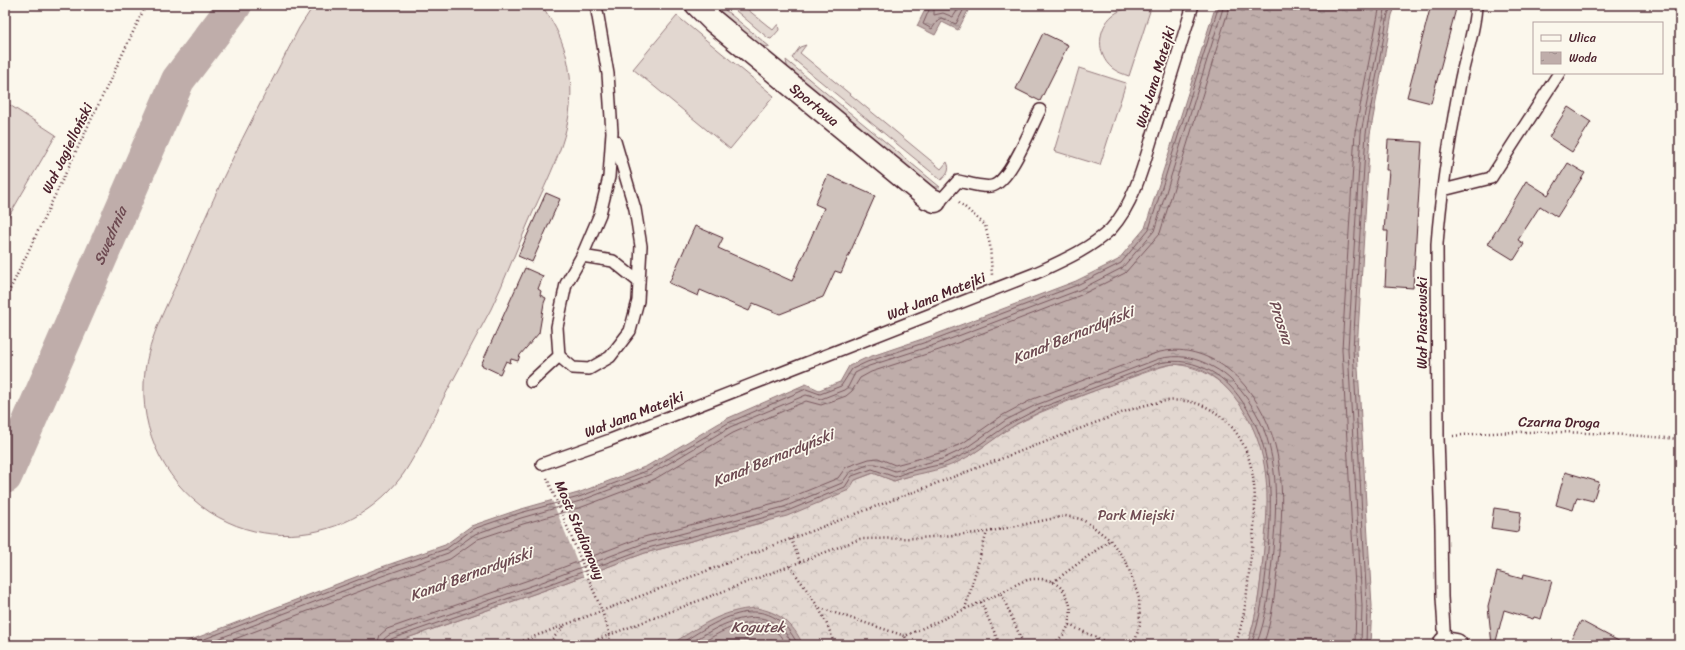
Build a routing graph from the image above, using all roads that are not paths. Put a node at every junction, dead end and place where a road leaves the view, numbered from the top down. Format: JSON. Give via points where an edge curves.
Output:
{"nodes":[{"id":1,"x":596,"y":5,"type":"edge"},
{"id":2,"x":697,"y":5,"type":"edge"},
{"id":3,"x":1193,"y":5,"type":"edge"},
{"id":4,"x":1476,"y":5,"type":"edge"},
{"id":5,"x":1558,"y":74,"type":"edge"},
{"id":6,"x":1040,"y":110,"type":"dead end"},
{"id":7,"x":612,"y":132,"type":"junction"},
{"id":8,"x":1443,"y":190,"type":"junction"},
{"id":9,"x":942,"y":197,"type":"joint"},
{"id":10,"x":582,"y":256,"type":"junction"},
{"id":11,"x":639,"y":282,"type":"junction"},
{"id":12,"x":559,"y":356,"type":"junction"},
{"id":13,"x":531,"y":382,"type":"dead end"},
{"id":14,"x":542,"y":464,"type":"dead end"},
{"id":15,"x":1448,"y":644,"type":"edge"}],
"edges":[{"from":1,"to":7,"type":"lane","via":[[608,74]]},
{"from":2,"to":9,"type":"street","name":"Sportowa","via":[[800,94],[928,198]]},
{"from":3,"to":14,"type":"lane","name":"Wał Jana Matejki","via":[[1141,170],[1128,203],[1120,218],[1099,239],[1036,273],[610,440]]},
{"from":4,"to":8,"type":"lane","name":"Wał Piastowski","via":[[1472,35],[1455,108]]},
{"from":5,"to":8,"type":"lane","via":[[1491,178]]},
{"from":6,"to":9,"type":"lane","via":[[1011,168],[999,183],[983,186],[958,181]]},
{"from":7,"to":10,"type":"lane","via":[[610,177],[600,214]]},
{"from":7,"to":11,"type":"lane","via":[[635,209],[641,246]]},
{"from":8,"to":15,"type":"lane","name":"Wał Piastowski","via":[[1437,244],[1438,437],[1442,597]]},
{"from":10,"to":11,"type":"lane","via":[[612,261]]},
{"from":10,"to":12,"type":"lane","via":[[566,284],[557,327]]},
{"from":11,"to":12,"type":"lane","via":[[638,301],[630,331],[610,357],[590,370],[573,368]]},
{"from":12,"to":13,"type":"lane"}]}
